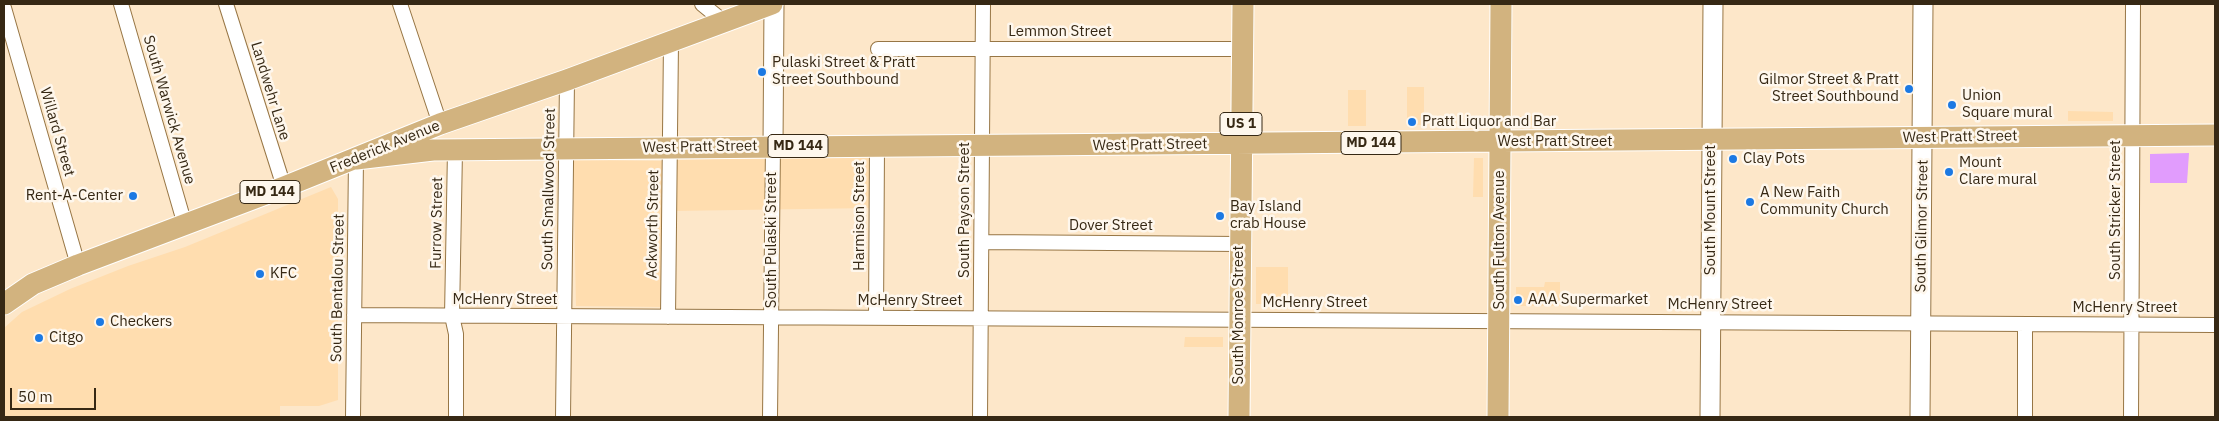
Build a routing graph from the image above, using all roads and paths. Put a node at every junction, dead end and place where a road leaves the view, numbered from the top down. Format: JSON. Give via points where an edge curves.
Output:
{"nodes":[{"id":1,"x":122,"y":4,"type":"edge"},
{"id":2,"x":226,"y":4,"type":"edge"},
{"id":3,"x":400,"y":4,"type":"edge"},
{"id":4,"x":702,"y":4,"type":"edge"},
{"id":5,"x":773,"y":4,"type":"edge"},
{"id":6,"x":983,"y":4,"type":"edge"},
{"id":7,"x":1243,"y":4,"type":"edge"},
{"id":8,"x":1501,"y":4,"type":"edge"},
{"id":9,"x":1713,"y":4,"type":"edge"},
{"id":10,"x":1923,"y":4,"type":"edge"},
{"id":11,"x":2133,"y":4,"type":"edge"},
{"id":12,"x":4,"y":8,"type":"edge"},
{"id":13,"x":724,"y":22,"type":"junction"},
{"id":14,"x":670,"y":42,"type":"junction"},
{"id":15,"x":878,"y":49,"type":"dead end"},
{"id":16,"x":983,"y":49,"type":"junction"},
{"id":17,"x":1242,"y":49,"type":"junction"},
{"id":18,"x":566,"y":80,"type":"junction"},
{"id":19,"x":440,"y":124,"type":"junction"},
{"id":20,"x":2215,"y":135,"type":"edge"},
{"id":21,"x":2132,"y":136,"type":"junction"},
{"id":22,"x":1923,"y":137,"type":"junction"},
{"id":23,"x":1712,"y":140,"type":"junction"},
{"id":24,"x":1500,"y":142,"type":"junction"},
{"id":25,"x":1241,"y":144,"type":"junction"},
{"id":26,"x":773,"y":146,"type":"junction"},
{"id":27,"x":877,"y":146,"type":"junction"},
{"id":28,"x":982,"y":146,"type":"junction"},
{"id":29,"x":670,"y":147,"type":"junction"},
{"id":30,"x":566,"y":149,"type":"junction"},
{"id":31,"x":455,"y":150,"type":"junction"},
{"id":32,"x":356,"y":159,"type":"junction"},
{"id":33,"x":284,"y":187,"type":"junction"},
{"id":34,"x":185,"y":225,"type":"junction"},
{"id":35,"x":982,"y":242,"type":"junction"},
{"id":36,"x":1240,"y":244,"type":"junction"},
{"id":37,"x":78,"y":265,"type":"junction"},
{"id":38,"x":4,"y":304,"type":"edge"},
{"id":39,"x":354,"y":315,"type":"junction"},
{"id":40,"x":452,"y":316,"type":"junction"},
{"id":41,"x":564,"y":316,"type":"junction"},
{"id":42,"x":668,"y":316,"type":"junction"},
{"id":43,"x":771,"y":317,"type":"junction"},
{"id":44,"x":876,"y":317,"type":"junction"},
{"id":45,"x":981,"y":318,"type":"junction"},
{"id":46,"x":1239,"y":319,"type":"junction"},
{"id":47,"x":1499,"y":320,"type":"junction"},
{"id":48,"x":1711,"y":321,"type":"junction"},
{"id":49,"x":1921,"y":323,"type":"junction"},
{"id":50,"x":2025,"y":324,"type":"junction"},
{"id":51,"x":2131,"y":325,"type":"junction"},
{"id":52,"x":2215,"y":325,"type":"edge"},
{"id":53,"x":354,"y":417,"type":"edge"},
{"id":54,"x":456,"y":417,"type":"edge"},
{"id":55,"x":563,"y":417,"type":"edge"},
{"id":56,"x":770,"y":417,"type":"edge"},
{"id":57,"x":980,"y":417,"type":"edge"},
{"id":58,"x":1239,"y":417,"type":"edge"},
{"id":59,"x":1498,"y":417,"type":"edge"},
{"id":60,"x":1710,"y":417,"type":"edge"},
{"id":61,"x":1920,"y":417,"type":"edge"},
{"id":62,"x":2025,"y":417,"type":"edge"},
{"id":63,"x":2131,"y":417,"type":"edge"}],
"edges":[{"from":1,"to":34,"type":"street","name":"South Warwick Avenue"},
{"from":2,"to":33,"type":"street","name":"Landwehr Lane"},
{"from":3,"to":19,"type":"street"},
{"from":4,"to":13,"type":"street"},
{"from":5,"to":13,"type":"main road","name":"Frederick Avenue","number":"MD 144"},
{"from":5,"to":26,"type":"street","name":"South Pulaski Street"},
{"from":6,"to":16,"type":"street","name":"South Payson Street"},
{"from":7,"to":17,"type":"main road","name":"South Monroe Street","number":"US 1"},
{"from":8,"to":24,"type":"main road","name":"South Fulton Avenue"},
{"from":9,"to":23,"type":"street","name":"South Mount Street"},
{"from":10,"to":22,"type":"street","name":"South Gilmor Street"},
{"from":11,"to":21,"type":"street","name":"South Stricker Street"},
{"from":12,"to":37,"type":"street","name":"Willard Street"},
{"from":13,"to":14,"type":"main road","name":"Frederick Avenue","number":"MD 144"},
{"from":14,"to":18,"type":"main road","name":"Frederick Avenue","number":"MD 144"},
{"from":14,"to":29,"type":"street","name":"Ackworth Street"},
{"from":15,"to":16,"type":"street","name":"Lemmon Street"},
{"from":16,"to":17,"type":"street","name":"Lemmon Street"},
{"from":16,"to":28,"type":"street","name":"South Payson Street"},
{"from":17,"to":25,"type":"main road","name":"South Monroe Street","number":"US 1"},
{"from":18,"to":19,"type":"main road","name":"Frederick Avenue","number":"MD 144"},
{"from":18,"to":30,"type":"street","name":"South Smallwood Street"},
{"from":19,"to":32,"type":"main road","name":"Frederick Avenue","number":"MD 144"},
{"from":20,"to":21,"type":"main road","name":"West Pratt Street"},
{"from":21,"to":22,"type":"main road","name":"West Pratt Street"},
{"from":21,"to":51,"type":"street","name":"South Stricker Street"},
{"from":22,"to":23,"type":"main road","name":"West Pratt Street"},
{"from":22,"to":49,"type":"street","name":"South Gilmor Street"},
{"from":23,"to":24,"type":"main road","name":"West Pratt Street"},
{"from":23,"to":48,"type":"street","name":"South Mount Street"},
{"from":24,"to":25,"type":"main road","name":"West Pratt Street","number":"MD 144"},
{"from":24,"to":47,"type":"main road","name":"South Fulton Avenue"},
{"from":25,"to":28,"type":"main road","name":"West Pratt Street","number":"MD 144"},
{"from":25,"to":36,"type":"main road","name":"South Monroe Street","number":"US 1"},
{"from":26,"to":27,"type":"main road","name":"West Pratt Street","number":"MD 144"},
{"from":26,"to":29,"type":"main road","name":"West Pratt Street","number":"MD 144"},
{"from":26,"to":43,"type":"street","name":"South Pulaski Street"},
{"from":27,"to":28,"type":"main road","name":"West Pratt Street","number":"MD 144"},
{"from":27,"to":44,"type":"street","name":"Harmison Street"},
{"from":28,"to":35,"type":"street","name":"South Payson Street"},
{"from":29,"to":30,"type":"main road","name":"West Pratt Street","number":"MD 144"},
{"from":29,"to":42,"type":"street","name":"Ackworth Street"},
{"from":30,"to":31,"type":"main road","name":"West Pratt Street","number":"MD 144"},
{"from":30,"to":41,"type":"street","name":"South Smallwood Street"},
{"from":31,"to":32,"type":"main road","name":"West Pratt Street","number":"MD 144","via":[[413,151]]},
{"from":31,"to":40,"type":"street","name":"Furrow Street"},
{"from":32,"to":33,"type":"main road","name":"Frederick Avenue","number":"MD 144"},
{"from":32,"to":39,"type":"street","name":"South Bentalou Street"},
{"from":33,"to":34,"type":"main road","name":"Frederick Avenue","number":"MD 144"},
{"from":34,"to":37,"type":"main road","name":"Frederick Avenue","number":"MD 144"},
{"from":35,"to":36,"type":"street","name":"Dover Street"},
{"from":35,"to":45,"type":"street","name":"South Payson Street"},
{"from":36,"to":46,"type":"main road","name":"South Monroe Street","number":"US 1"},
{"from":37,"to":38,"type":"main road","name":"Frederick Avenue","number":"MD 144","via":[[33,284]]},
{"from":39,"to":40,"type":"street","name":"McHenry Street"},
{"from":39,"to":53,"type":"street","name":"South Bentalou Street"},
{"from":40,"to":41,"type":"street","name":"McHenry Street"},
{"from":40,"to":54,"type":"street","name":"Furrow Street","via":[[456,334]]},
{"from":41,"to":42,"type":"street","name":"McHenry Street"},
{"from":41,"to":55,"type":"street","name":"South Smallwood Street"},
{"from":42,"to":43,"type":"street","name":"McHenry Street"},
{"from":43,"to":44,"type":"street","name":"McHenry Street"},
{"from":43,"to":56,"type":"street","name":"South Pulaski Street"},
{"from":44,"to":45,"type":"street","name":"McHenry Street"},
{"from":45,"to":46,"type":"street","name":"McHenry Street"},
{"from":45,"to":57,"type":"street","name":"South Payson Street"},
{"from":46,"to":47,"type":"street","name":"McHenry Street"},
{"from":46,"to":58,"type":"main road","name":"South Monroe Street","number":"US 1"},
{"from":47,"to":48,"type":"street","name":"McHenry Street"},
{"from":47,"to":59,"type":"main road","name":"South Fulton Avenue"},
{"from":48,"to":49,"type":"street","name":"McHenry Street"},
{"from":48,"to":60,"type":"street","name":"South Mount Street"},
{"from":49,"to":50,"type":"street","name":"McHenry Street"},
{"from":49,"to":61,"type":"street","name":"South Gilmor Street"},
{"from":50,"to":51,"type":"street","name":"McHenry Street"},
{"from":50,"to":62,"type":"street"},
{"from":51,"to":52,"type":"street","name":"McHenry Street"},
{"from":51,"to":63,"type":"street","name":"South Stricker Street"}]}
